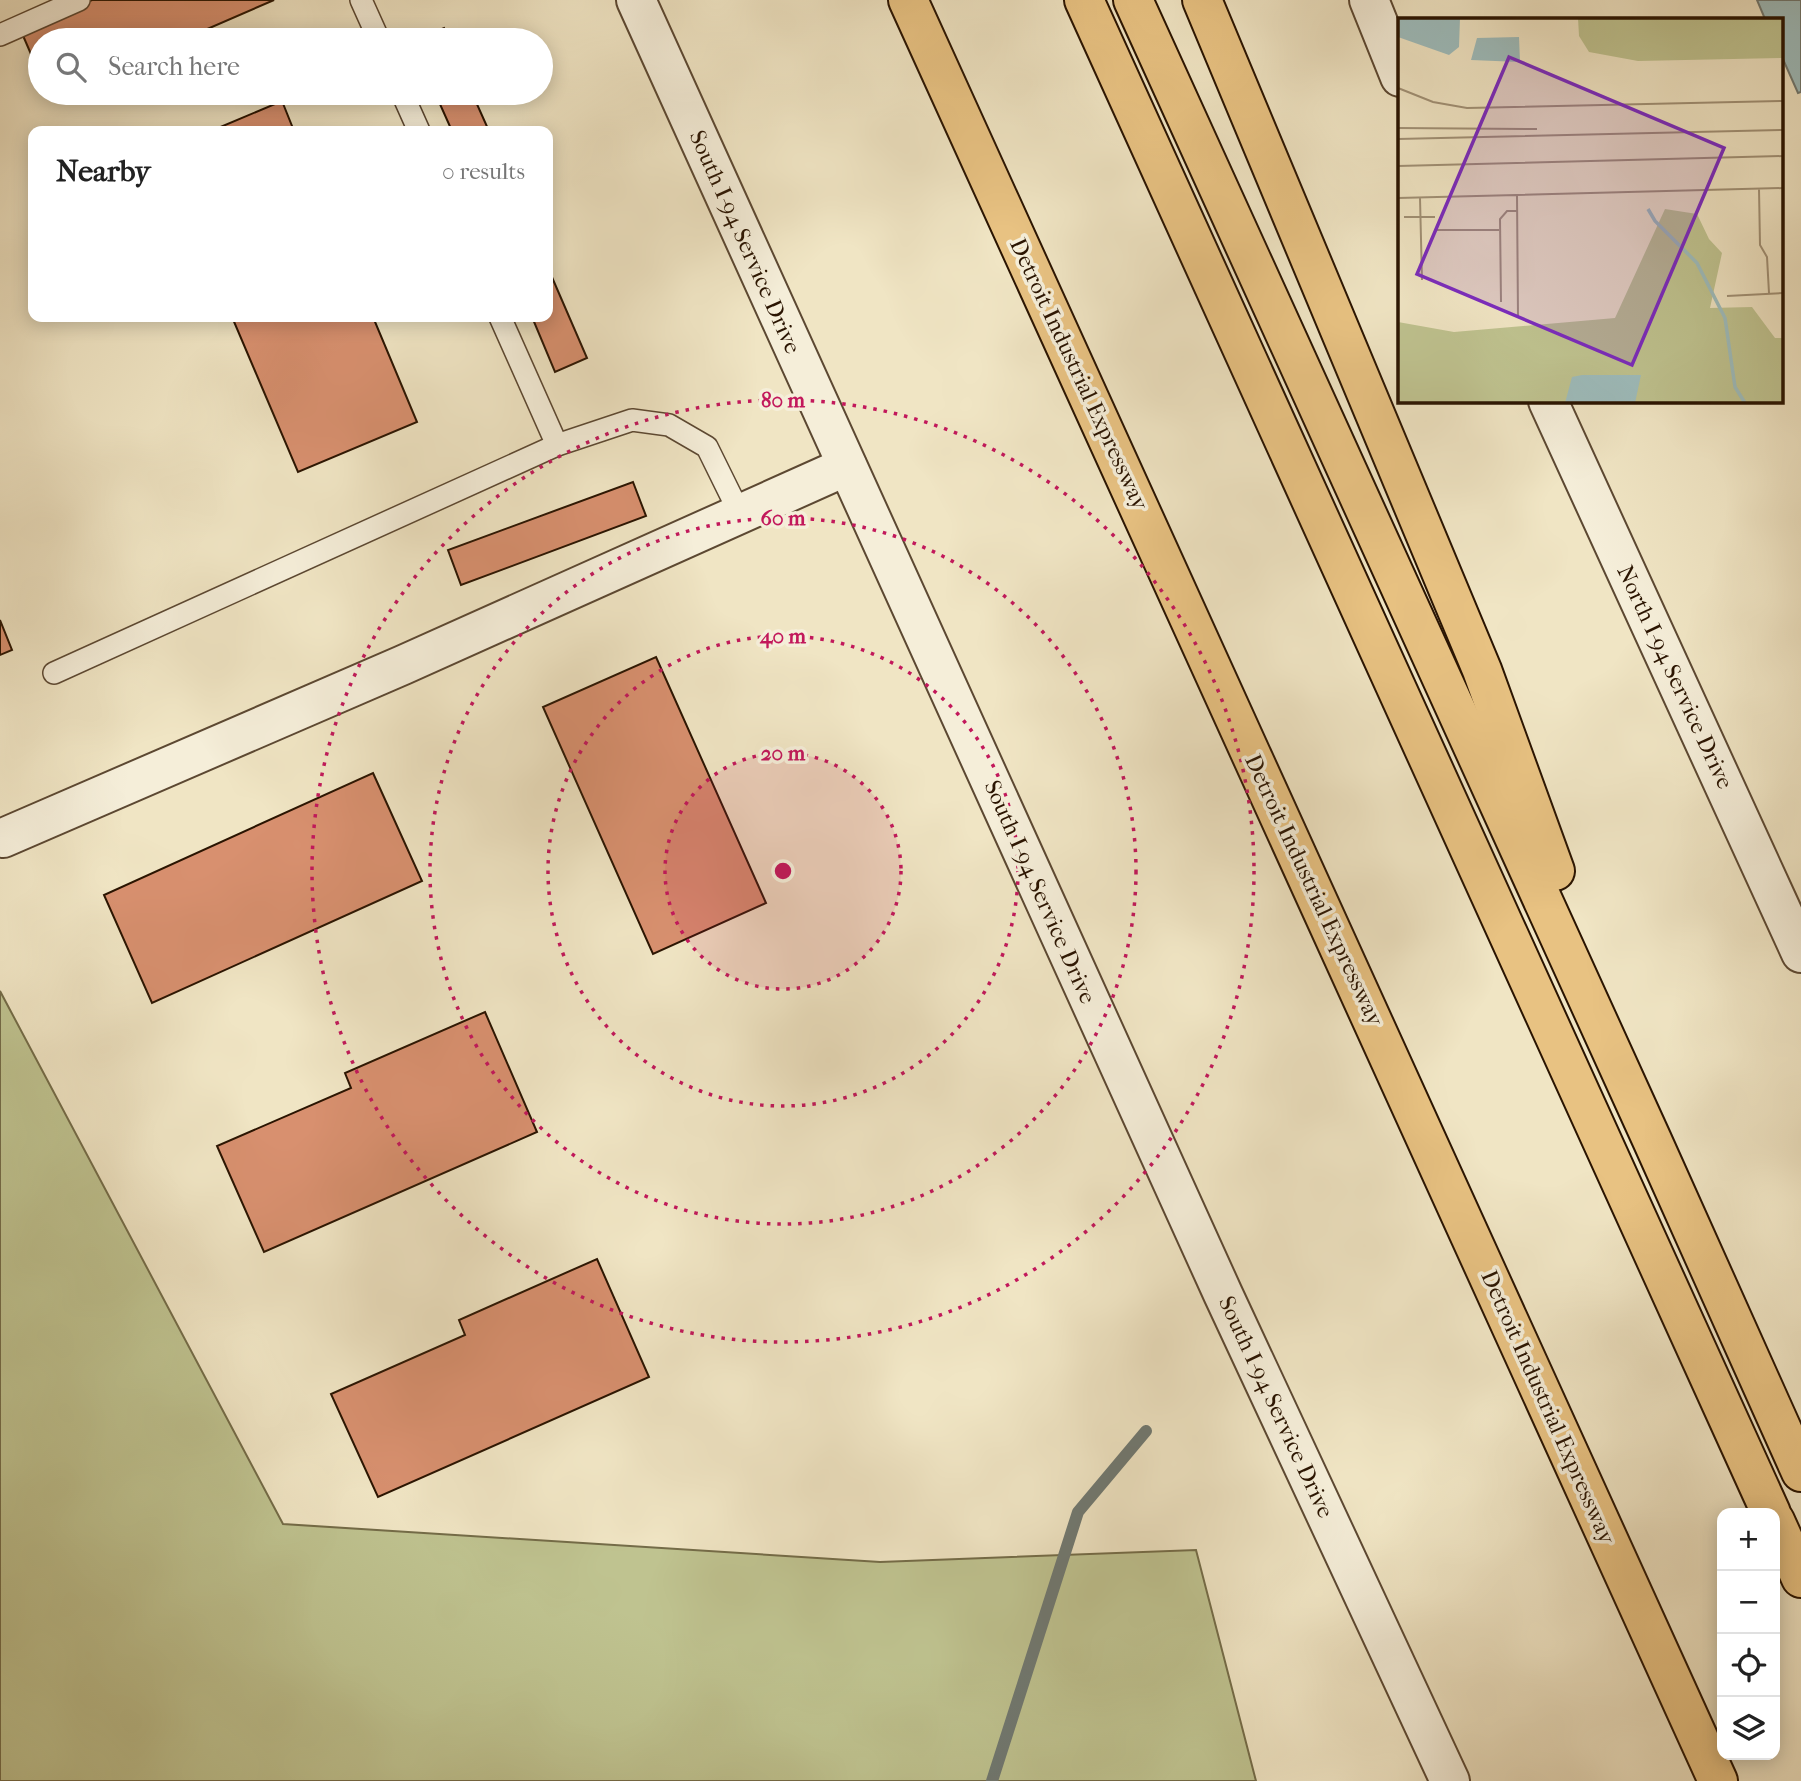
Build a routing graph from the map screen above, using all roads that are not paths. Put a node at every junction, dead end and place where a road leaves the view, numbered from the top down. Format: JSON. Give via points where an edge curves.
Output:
{"nodes":[{"id":1,"x":79,"y":0,"type":"edge"},
{"id":2,"x":361,"y":0,"type":"edge"},
{"id":3,"x":636,"y":0,"type":"edge"},
{"id":4,"x":908,"y":0,"type":"edge"},
{"id":5,"x":1084,"y":0,"type":"edge"},
{"id":6,"x":1133,"y":0,"type":"edge"},
{"id":7,"x":1202,"y":0,"type":"edge"},
{"id":8,"x":1369,"y":0,"type":"edge"},
{"id":9,"x":374,"y":28,"type":"edge"},
{"id":10,"x":0,"y":35,"type":"edge"},
{"id":11,"x":1398,"y":73,"type":"edge"},
{"id":12,"x":407,"y":105,"type":"edge"},
{"id":13,"x":417,"y":126,"type":"edge"},
{"id":14,"x":502,"y":322,"type":"edge"},
{"id":15,"x":1548,"y":402,"type":"edge"},
{"id":16,"x":557,"y":445,"type":"junction"},
{"id":17,"x":847,"y":466,"type":"junction"},
{"id":18,"x":740,"y":514,"type":"junction"},
{"id":19,"x":54,"y":673,"type":"dead end"},
{"id":20,"x":3,"y":838,"type":"dead end"},
{"id":21,"x":1801,"y":953,"type":"edge"},
{"id":22,"x":1652,"y":1139,"type":"junction"},
{"id":23,"x":1801,"y":1472,"type":"edge"},
{"id":24,"x":1769,"y":1508,"type":"edge"},
{"id":25,"x":1780,"y":1532,"type":"edge"},
{"id":26,"x":1801,"y":1578,"type":"edge"},
{"id":27,"x":1450,"y":1781,"type":"edge"},
{"id":28,"x":1718,"y":1781,"type":"edge"}],
"edges":[{"from":1,"to":10,"type":"lane"},
{"from":2,"to":9,"type":"lane"},
{"from":3,"to":17,"type":"street","name":"South I-94 Service Drive"},
{"from":4,"to":28,"type":"highway","name":"Detroit Industrial Expressway"},
{"from":5,"to":24,"type":"highway"},
{"from":6,"to":22,"type":"highway"},
{"from":7,"to":22,"type":"highway","via":[[1482,670]]},
{"from":8,"to":11,"type":"street"},
{"from":12,"to":13,"type":"lane"},
{"from":14,"to":16,"type":"lane"},
{"from":15,"to":21,"type":"street","name":"North I-94 Service Drive"},
{"from":16,"to":18,"type":"lane","via":[[632,420],[669,425],[707,447]]},
{"from":16,"to":19,"type":"lane"},
{"from":17,"to":18,"type":"street"},
{"from":17,"to":27,"type":"street","name":"South I-94 Service Drive"},
{"from":18,"to":20,"type":"street"},
{"from":22,"to":23,"type":"highway"},
{"from":25,"to":26,"type":"highway"}]}
